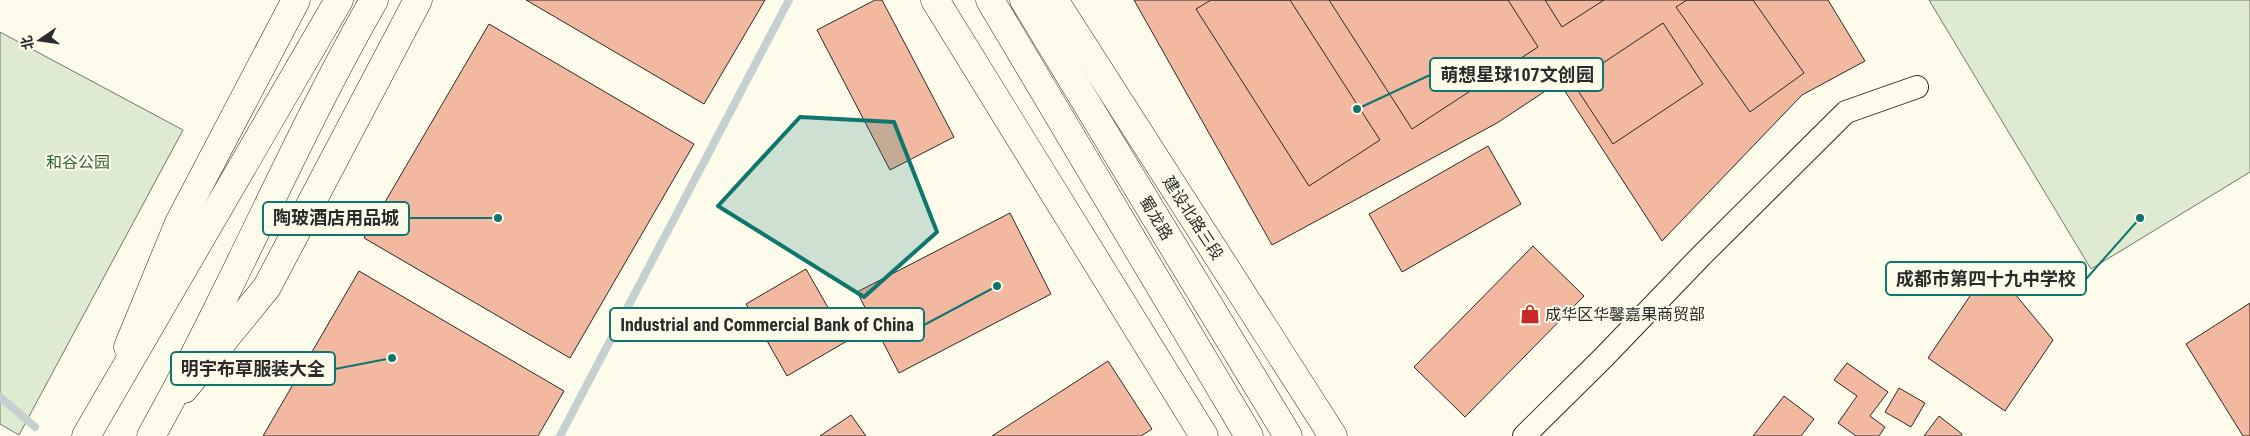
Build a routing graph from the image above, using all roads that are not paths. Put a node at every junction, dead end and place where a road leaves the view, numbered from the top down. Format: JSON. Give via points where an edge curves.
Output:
{"nodes":[{"id":1,"x":296,"y":0,"type":"edge"},
{"id":2,"x":339,"y":0,"type":"edge"},
{"id":3,"x":374,"y":0,"type":"edge"},
{"id":4,"x":418,"y":0,"type":"edge"},
{"id":5,"x":936,"y":0,"type":"edge"},
{"id":6,"x":990,"y":0,"type":"edge"},
{"id":7,"x":1024,"y":0,"type":"edge"},
{"id":8,"x":1054,"y":0,"type":"edge"},
{"id":9,"x":1917,"y":87,"type":"dead end"},
{"id":10,"x":103,"y":405,"type":"junction"},
{"id":11,"x":157,"y":425,"type":"edge"},
{"id":12,"x":86,"y":436,"type":"edge"},
{"id":13,"x":1204,"y":436,"type":"edge"},
{"id":14,"x":1249,"y":436,"type":"edge"},
{"id":15,"x":1288,"y":436,"type":"edge"},
{"id":16,"x":1333,"y":436,"type":"edge"},
{"id":17,"x":1524,"y":436,"type":"edge"}],
"edges":[{"from":1,"to":10,"type":"main road","via":[[179,223]]},
{"from":2,"to":10,"type":"main road"},
{"from":3,"to":11,"type":"main road"},
{"from":4,"to":11,"type":"main road","via":[[267,287]]},
{"from":5,"to":13,"type":"main road"},
{"from":6,"to":14,"type":"main road","name":"蜀龙路"},
{"from":7,"to":15,"type":"main road","name":"蜀龙路"},
{"from":8,"to":16,"type":"main road","name":"建设北路三段"},
{"from":9,"to":17,"type":"street","via":[[1846,112]]},
{"from":10,"to":12,"type":"main road"}]}
